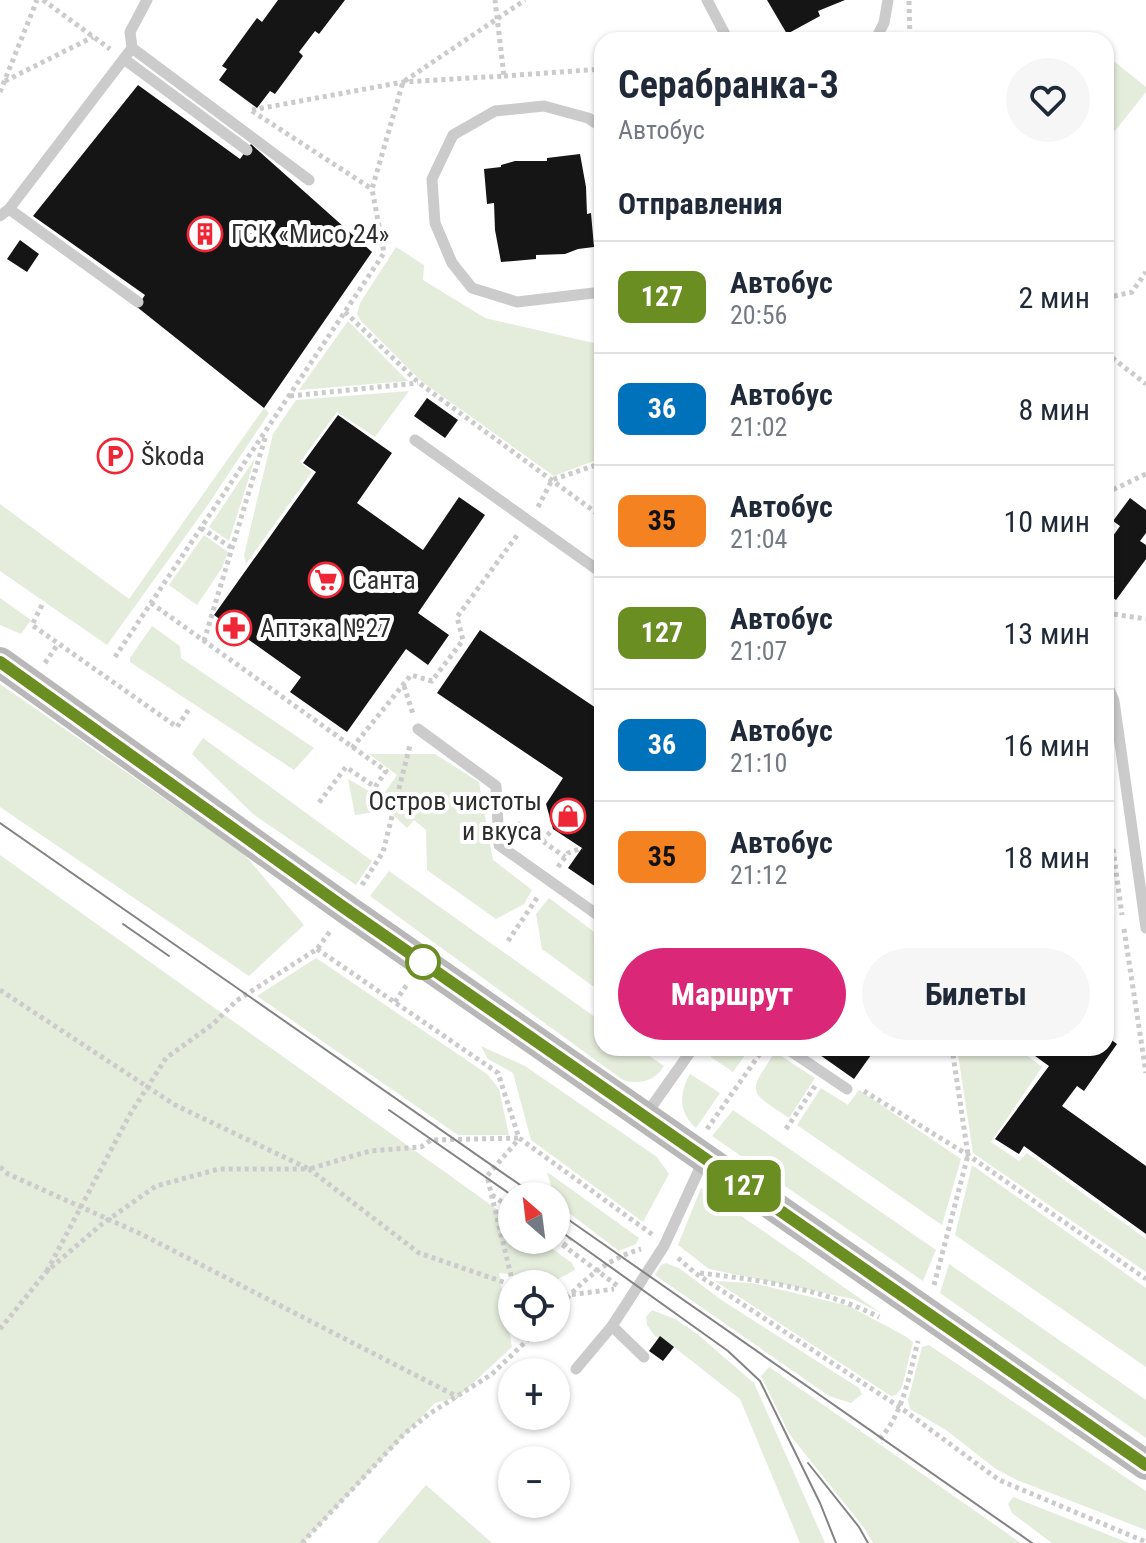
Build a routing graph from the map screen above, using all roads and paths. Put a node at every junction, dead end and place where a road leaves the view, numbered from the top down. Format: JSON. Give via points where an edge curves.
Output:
{"nodes":[{"id":1,"x":37,"y":0,"type":"edge"},
{"id":2,"x":43,"y":0,"type":"edge"},
{"id":3,"x":147,"y":0,"type":"edge"},
{"id":4,"x":495,"y":0,"type":"edge"},
{"id":5,"x":525,"y":0,"type":"edge"},
{"id":6,"x":707,"y":0,"type":"edge"},
{"id":7,"x":888,"y":0,"type":"edge"},
{"id":8,"x":909,"y":0,"type":"edge"},
{"id":9,"x":499,"y":18,"type":"junction"},
{"id":10,"x":723,"y":32,"type":"edge"},
{"id":11,"x":879,"y":32,"type":"edge"},
{"id":12,"x":910,"y":32,"type":"edge"},
{"id":13,"x":93,"y":37,"type":"junction"},
{"id":14,"x":132,"y":48,"type":"junction"},
{"id":15,"x":124,"y":59,"type":"junction"},
{"id":16,"x":594,"y":70,"type":"edge"},
{"id":17,"x":504,"y":76,"type":"junction"},
{"id":18,"x":4,"y":82,"type":"junction"},
{"id":19,"x":403,"y":82,"type":"junction"},
{"id":20,"x":0,"y":92,"type":"edge"},
{"id":21,"x":252,"y":110,"type":"dead end"},
{"id":22,"x":594,"y":122,"type":"edge"},
{"id":23,"x":247,"y":150,"type":"dead end"},
{"id":24,"x":309,"y":180,"type":"dead end"},
{"id":25,"x":4,"y":213,"type":"edge"},
{"id":26,"x":1146,"y":272,"type":"edge"},
{"id":27,"x":594,"y":293,"type":"edge"},
{"id":28,"x":1114,"y":296,"type":"edge"},
{"id":29,"x":138,"y":302,"type":"dead end"},
{"id":30,"x":345,"y":312,"type":"junction"},
{"id":31,"x":1114,"y":359,"type":"edge"},
{"id":32,"x":419,"y":383,"type":"junction"},
{"id":33,"x":1146,"y":384,"type":"edge"},
{"id":34,"x":290,"y":396,"type":"junction"},
{"id":35,"x":268,"y":429,"type":"junction"},
{"id":36,"x":415,"y":440,"type":"dead end"},
{"id":37,"x":594,"y":466,"type":"edge"},
{"id":38,"x":1146,"y":474,"type":"edge"},
{"id":39,"x":552,"y":480,"type":"junction"},
{"id":40,"x":1114,"y":489,"type":"edge"},
{"id":41,"x":594,"y":511,"type":"edge"},
{"id":42,"x":528,"y":521,"type":"junction"},
{"id":43,"x":201,"y":528,"type":"junction"},
{"id":44,"x":232,"y":548,"type":"junction"},
{"id":45,"x":594,"y":567,"type":"edge"},
{"id":46,"x":151,"y":603,"type":"junction"},
{"id":47,"x":42,"y":605,"type":"dead end"},
{"id":48,"x":1114,"y":614,"type":"edge"},
{"id":49,"x":1146,"y":619,"type":"edge"},
{"id":50,"x":204,"y":641,"type":"junction"},
{"id":51,"x":115,"y":657,"type":"dead end"},
{"id":52,"x":0,"y":662,"type":"edge"},
{"id":53,"x":404,"y":686,"type":"junction"},
{"id":54,"x":1114,"y":701,"type":"edge"},
{"id":55,"x":189,"y":709,"type":"dead end"},
{"id":56,"x":418,"y":729,"type":"junction"},
{"id":57,"x":352,"y":748,"type":"junction"},
{"id":58,"x":318,"y":804,"type":"dead end"},
{"id":59,"x":553,"y":829,"type":"dead end"},
{"id":60,"x":542,"y":841,"type":"dead end"},
{"id":61,"x":582,"y":848,"type":"dead end"},
{"id":62,"x":383,"y":852,"type":"dead end"},
{"id":63,"x":568,"y":853,"type":"dead end"},
{"id":64,"x":535,"y":901,"type":"dead end"},
{"id":65,"x":594,"y":913,"type":"edge"},
{"id":66,"x":1146,"y":928,"type":"edge"},
{"id":67,"x":508,"y":941,"type":"dead end"},
{"id":68,"x":0,"y":990,"type":"edge"},
{"id":69,"x":687,"y":1056,"type":"edge"},
{"id":70,"x":758,"y":1056,"type":"edge"},
{"id":71,"x":797,"y":1056,"type":"edge"},
{"id":72,"x":953,"y":1056,"type":"edge"},
{"id":73,"x":823,"y":1074,"type":"junction"},
{"id":74,"x":148,"y":1086,"type":"junction"},
{"id":75,"x":847,"y":1089,"type":"dead end"},
{"id":76,"x":732,"y":1092,"type":"dead end"},
{"id":77,"x":644,"y":1116,"type":"junction"},
{"id":78,"x":786,"y":1129,"type":"dead end"},
{"id":79,"x":519,"y":1138,"type":"junction"},
{"id":80,"x":968,"y":1155,"type":"junction"},
{"id":81,"x":704,"y":1159,"type":"junction"},
{"id":82,"x":0,"y":1167,"type":"edge"},
{"id":83,"x":309,"y":1169,"type":"junction"},
{"id":84,"x":491,"y":1194,"type":"junction"},
{"id":85,"x":498,"y":1199,"type":"edge"},
{"id":86,"x":81,"y":1208,"type":"junction"},
{"id":87,"x":108,"y":1220,"type":"junction"},
{"id":88,"x":946,"y":1242,"type":"dead end"},
{"id":89,"x":658,"y":1246,"type":"junction"},
{"id":90,"x":570,"y":1251,"type":"edge"},
{"id":91,"x":643,"y":1257,"type":"dead end"},
{"id":92,"x":509,"y":1270,"type":"edge"},
{"id":93,"x":47,"y":1271,"type":"junction"},
{"id":94,"x":596,"y":1271,"type":"junction"},
{"id":95,"x":695,"y":1273,"type":"junction"},
{"id":96,"x":629,"y":1278,"type":"dead end"},
{"id":97,"x":498,"y":1279,"type":"edge"},
{"id":98,"x":1146,"y":1279,"type":"edge"},
{"id":99,"x":620,"y":1288,"type":"junction"},
{"id":100,"x":570,"y":1294,"type":"edge"},
{"id":101,"x":570,"y":1295,"type":"edge"},
{"id":102,"x":892,"y":1323,"type":"dead end"},
{"id":103,"x":612,"y":1326,"type":"junction"},
{"id":104,"x":0,"y":1329,"type":"edge"},
{"id":105,"x":524,"y":1342,"type":"edge"},
{"id":106,"x":528,"y":1342,"type":"edge"},
{"id":107,"x":525,"y":1345,"type":"junction"},
{"id":108,"x":644,"y":1357,"type":"dead end"},
{"id":109,"x":576,"y":1369,"type":"dead end"},
{"id":110,"x":458,"y":1397,"type":"junction"},
{"id":111,"x":901,"y":1408,"type":"junction"},
{"id":112,"x":880,"y":1439,"type":"dead end"},
{"id":113,"x":1146,"y":1465,"type":"edge"},
{"id":114,"x":1146,"y":1542,"type":"edge"},
{"id":115,"x":302,"y":1543,"type":"edge"}],
"edges":[{"from":1,"to":18,"type":"path"},
{"from":2,"to":13,"type":"path"},
{"from":3,"to":14,"type":"lane","via":[[130,32]]},
{"from":4,"to":9,"type":"path"},
{"from":5,"to":9,"type":"path"},
{"from":6,"to":10,"type":"lane"},
{"from":7,"to":11,"type":"lane"},
{"from":8,"to":12,"type":"path"},
{"from":9,"to":17,"type":"path"},
{"from":9,"to":19,"type":"path"},
{"from":13,"to":15,"type":"path"},
{"from":13,"to":18,"type":"path"},
{"from":14,"to":15,"type":"lane"},
{"from":14,"to":24,"type":"lane"},
{"from":15,"to":23,"type":"lane"},
{"from":15,"to":25,"type":"lane"},
{"from":16,"to":17,"type":"path"},
{"from":17,"to":19,"type":"path"},
{"from":18,"to":20,"type":"path"},
{"from":19,"to":21,"type":"path"},
{"from":19,"to":30,"type":"path","via":[[372,189],[384,253]]},
{"from":22,"to":27,"type":"lane","via":[[544,106],[495,111],[453,135],[432,179],[435,223],[452,263],[472,288],[517,302]]},
{"from":25,"to":29,"type":"lane"},
{"from":26,"to":28,"type":"path","via":[[1132,292]]},
{"from":30,"to":32,"type":"path"},
{"from":30,"to":34,"type":"path"},
{"from":31,"to":33,"type":"path"},
{"from":32,"to":34,"type":"path"},
{"from":32,"to":39,"type":"path"},
{"from":34,"to":35,"type":"path"},
{"from":35,"to":43,"type":"path"},
{"from":35,"to":44,"type":"path"},
{"from":36,"to":42,"type":"lane"},
{"from":37,"to":39,"type":"path"},
{"from":38,"to":40,"type":"path"},
{"from":39,"to":41,"type":"path"},
{"from":39,"to":42,"type":"path"},
{"from":42,"to":45,"type":"lane"},
{"from":42,"to":53,"type":"path","via":[[457,617],[463,640],[440,671],[432,681],[411,675]]},
{"from":43,"to":44,"type":"path"},
{"from":43,"to":46,"type":"path"},
{"from":44,"to":50,"type":"path"},
{"from":46,"to":50,"type":"path"},
{"from":46,"to":51,"type":"path"},
{"from":47,"to":55,"type":"path","via":[[32,625],[177,727]]},
{"from":48,"to":49,"type":"path"},
{"from":50,"to":57,"type":"path"},
{"from":52,"to":77,"type":"main road"},
{"from":53,"to":56,"type":"path"},
{"from":53,"to":57,"type":"path"},
{"from":54,"to":66,"type":"lane"},
{"from":56,"to":62,"type":"path"},
{"from":56,"to":65,"type":"lane","via":[[496,786],[499,845]]},
{"from":57,"to":58,"type":"path","via":[[386,771],[375,787],[346,767]]},
{"from":59,"to":60,"type":"path"},
{"from":61,"to":63,"type":"path"},
{"from":64,"to":67,"type":"path"},
{"from":68,"to":74,"type":"path"},
{"from":69,"to":77,"type":"lane"},
{"from":70,"to":76,"type":"path"},
{"from":71,"to":73,"type":"lane"},
{"from":72,"to":80,"type":"path"},
{"from":73,"to":75,"type":"lane"},
{"from":73,"to":78,"type":"path"},
{"from":73,"to":80,"type":"path","via":[[827,1067]]},
{"from":74,"to":79,"type":"path","via":[[166,1058],[236,1001],[317,949],[498,1073]]},
{"from":74,"to":83,"type":"path","via":[[175,1105]]},
{"from":74,"to":86,"type":"path"},
{"from":77,"to":81,"type":"main road"},
{"from":79,"to":83,"type":"path","via":[[431,1140],[421,1147],[370,1151]]},
{"from":79,"to":84,"type":"path","via":[[487,1176]]},
{"from":79,"to":89,"type":"path","via":[[658,1238]]},
{"from":80,"to":88,"type":"path"},
{"from":80,"to":98,"type":"path"},
{"from":81,"to":89,"type":"lane"},
{"from":81,"to":113,"type":"main road"},
{"from":82,"to":86,"type":"path"},
{"from":83,"to":87,"type":"path","via":[[219,1169],[156,1186]]},
{"from":83,"to":97,"type":"path","via":[[419,1253]]},
{"from":84,"to":85,"type":"path"},
{"from":84,"to":92,"type":"path"},
{"from":86,"to":87,"type":"path"},
{"from":86,"to":93,"type":"path"},
{"from":87,"to":93,"type":"path"},
{"from":87,"to":110,"type":"path"},
{"from":89,"to":91,"type":"path"},
{"from":89,"to":94,"type":"path","via":[[618,1256]]},
{"from":89,"to":95,"type":"path"},
{"from":89,"to":103,"type":"lane"},
{"from":90,"to":94,"type":"path"},
{"from":93,"to":104,"type":"path"},
{"from":94,"to":99,"type":"path"},
{"from":94,"to":100,"type":"path"},
{"from":95,"to":102,"type":"path","via":[[756,1280],[850,1302]]},
{"from":95,"to":111,"type":"path"},
{"from":96,"to":99,"type":"path"},
{"from":99,"to":101,"type":"path"},
{"from":103,"to":108,"type":"lane"},
{"from":103,"to":109,"type":"lane"},
{"from":105,"to":107,"type":"path"},
{"from":106,"to":107,"type":"path"},
{"from":107,"to":110,"type":"path"},
{"from":110,"to":115,"type":"path","via":[[404,1434]]},
{"from":111,"to":112,"type":"path"},
{"from":111,"to":114,"type":"path","via":[[999,1480]]}]}
